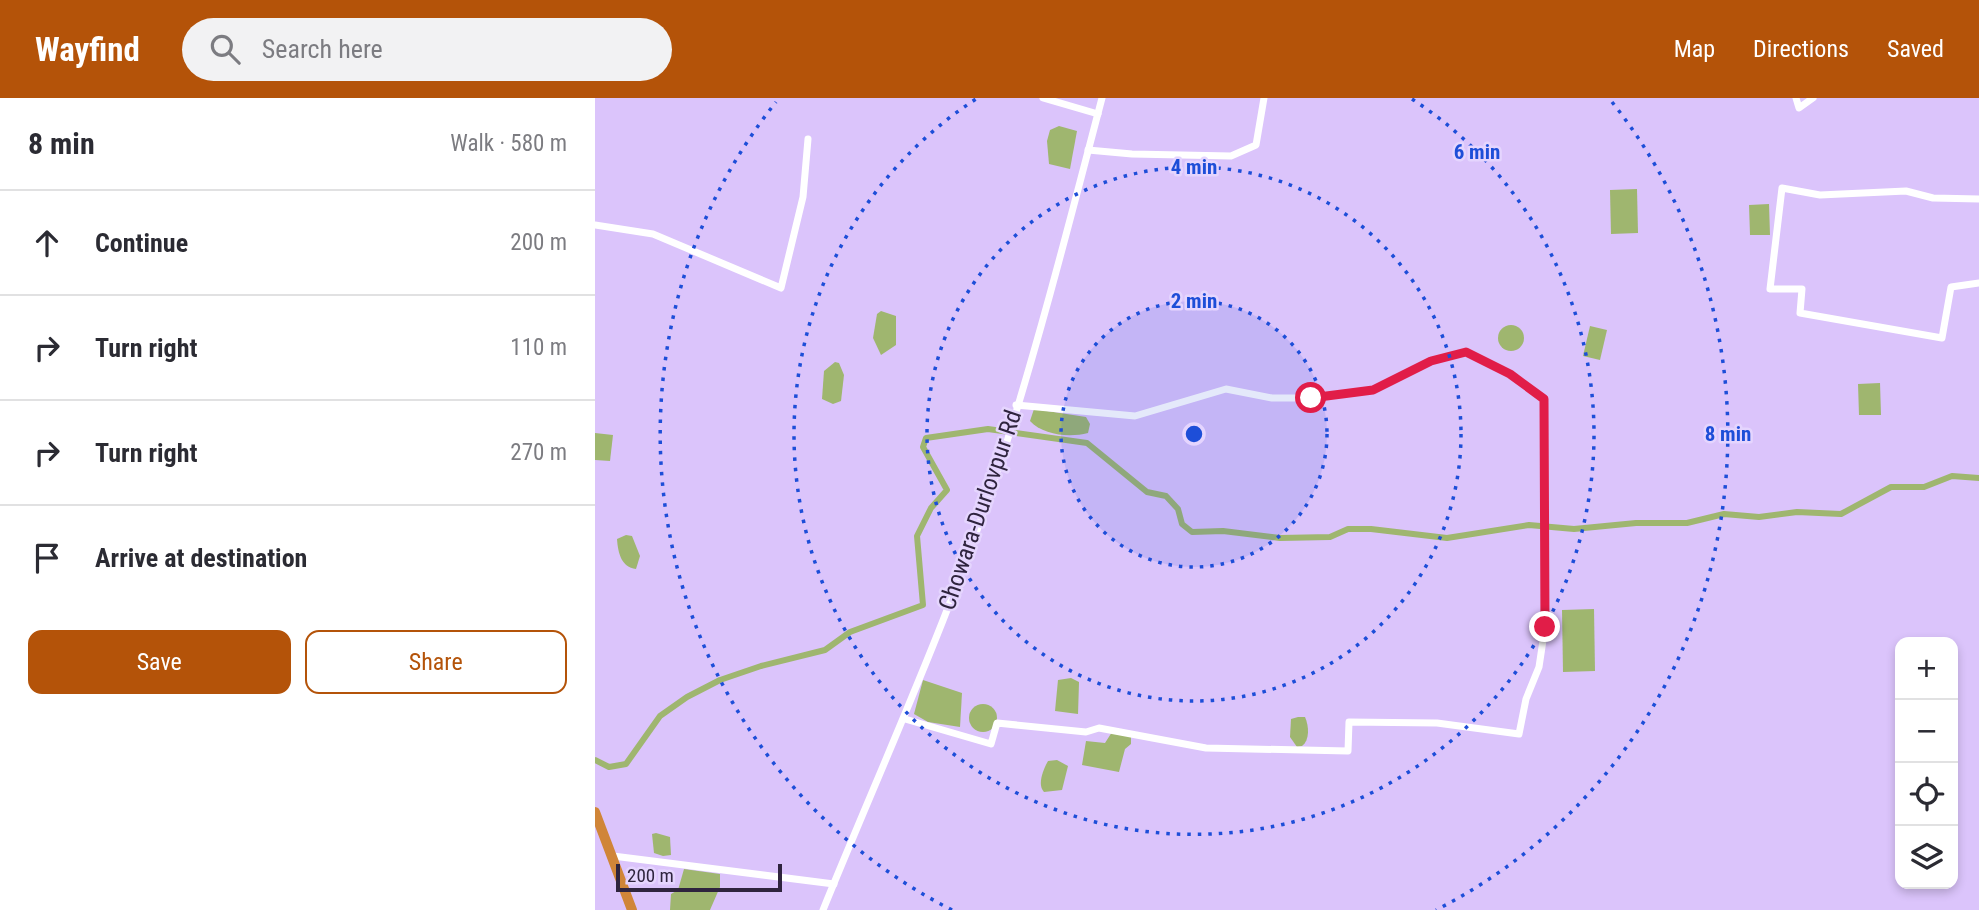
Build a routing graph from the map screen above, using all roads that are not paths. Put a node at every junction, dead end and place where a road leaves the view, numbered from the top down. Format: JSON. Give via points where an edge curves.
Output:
{"nodes":[{"id":1,"x":1043,"y":98,"type":"edge"},
{"id":2,"x":1102,"y":98,"type":"edge"},
{"id":3,"x":1264,"y":98,"type":"edge"},
{"id":4,"x":1797,"y":98,"type":"edge"},
{"id":5,"x":1813,"y":98,"type":"edge"},
{"id":6,"x":1097,"y":114,"type":"junction"},
{"id":7,"x":808,"y":139,"type":"dead end"},
{"id":8,"x":1088,"y":150,"type":"junction"},
{"id":9,"x":1979,"y":199,"type":"edge"},
{"id":10,"x":595,"y":225,"type":"edge"},
{"id":11,"x":1979,"y":283,"type":"edge"},
{"id":12,"x":1016,"y":405,"type":"junction"},
{"id":13,"x":905,"y":719,"type":"junction"},
{"id":14,"x":595,"y":812,"type":"edge"},
{"id":15,"x":613,"y":856,"type":"junction"},
{"id":16,"x":834,"y":884,"type":"junction"},
{"id":17,"x":632,"y":910,"type":"edge"},
{"id":18,"x":823,"y":910,"type":"edge"}],
"edges":[{"from":1,"to":6,"type":"street"},
{"from":2,"to":6,"type":"street","name":"Chowara-Durlovpur Rd"},
{"from":3,"to":8,"type":"street","via":[[1256,145],[1231,156]]},
{"from":4,"to":5,"type":"street","via":[[1799,108]]},
{"from":6,"to":8,"type":"street","name":"Chowara-Durlovpur Rd"},
{"from":7,"to":10,"type":"street","via":[[803,197],[781,288],[653,234]]},
{"from":8,"to":12,"type":"street","name":"Chowara-Durlovpur Rd","via":[[1070,228]]},
{"from":9,"to":11,"type":"street","via":[[1933,198],[1906,191],[1820,195],[1782,188],[1770,289],[1802,289],[1800,313],[1942,338],[1951,288]]},
{"from":12,"to":13,"type":"street","name":"Chowara-Durlovpur Rd"},
{"from":12,"to":13,"type":"street","via":[[1135,415],[1226,389],[1272,398],[1311,398],[1373,390],[1431,361],[1466,352],[1510,374],[1544,399],[1546,457],[1545,627],[1539,667],[1519,734],[1437,723],[1349,722],[1348,751],[1283,751],[1206,748],[1099,728],[1086,732],[997,723],[991,744]]},
{"from":13,"to":16,"type":"street","name":"Chowara-Durlovpur Rd"},
{"from":14,"to":15,"type":"highway"},
{"from":15,"to":16,"type":"street"},
{"from":15,"to":17,"type":"highway"},
{"from":16,"to":18,"type":"street","name":"Chowara-Durlovpur Rd"}]}
